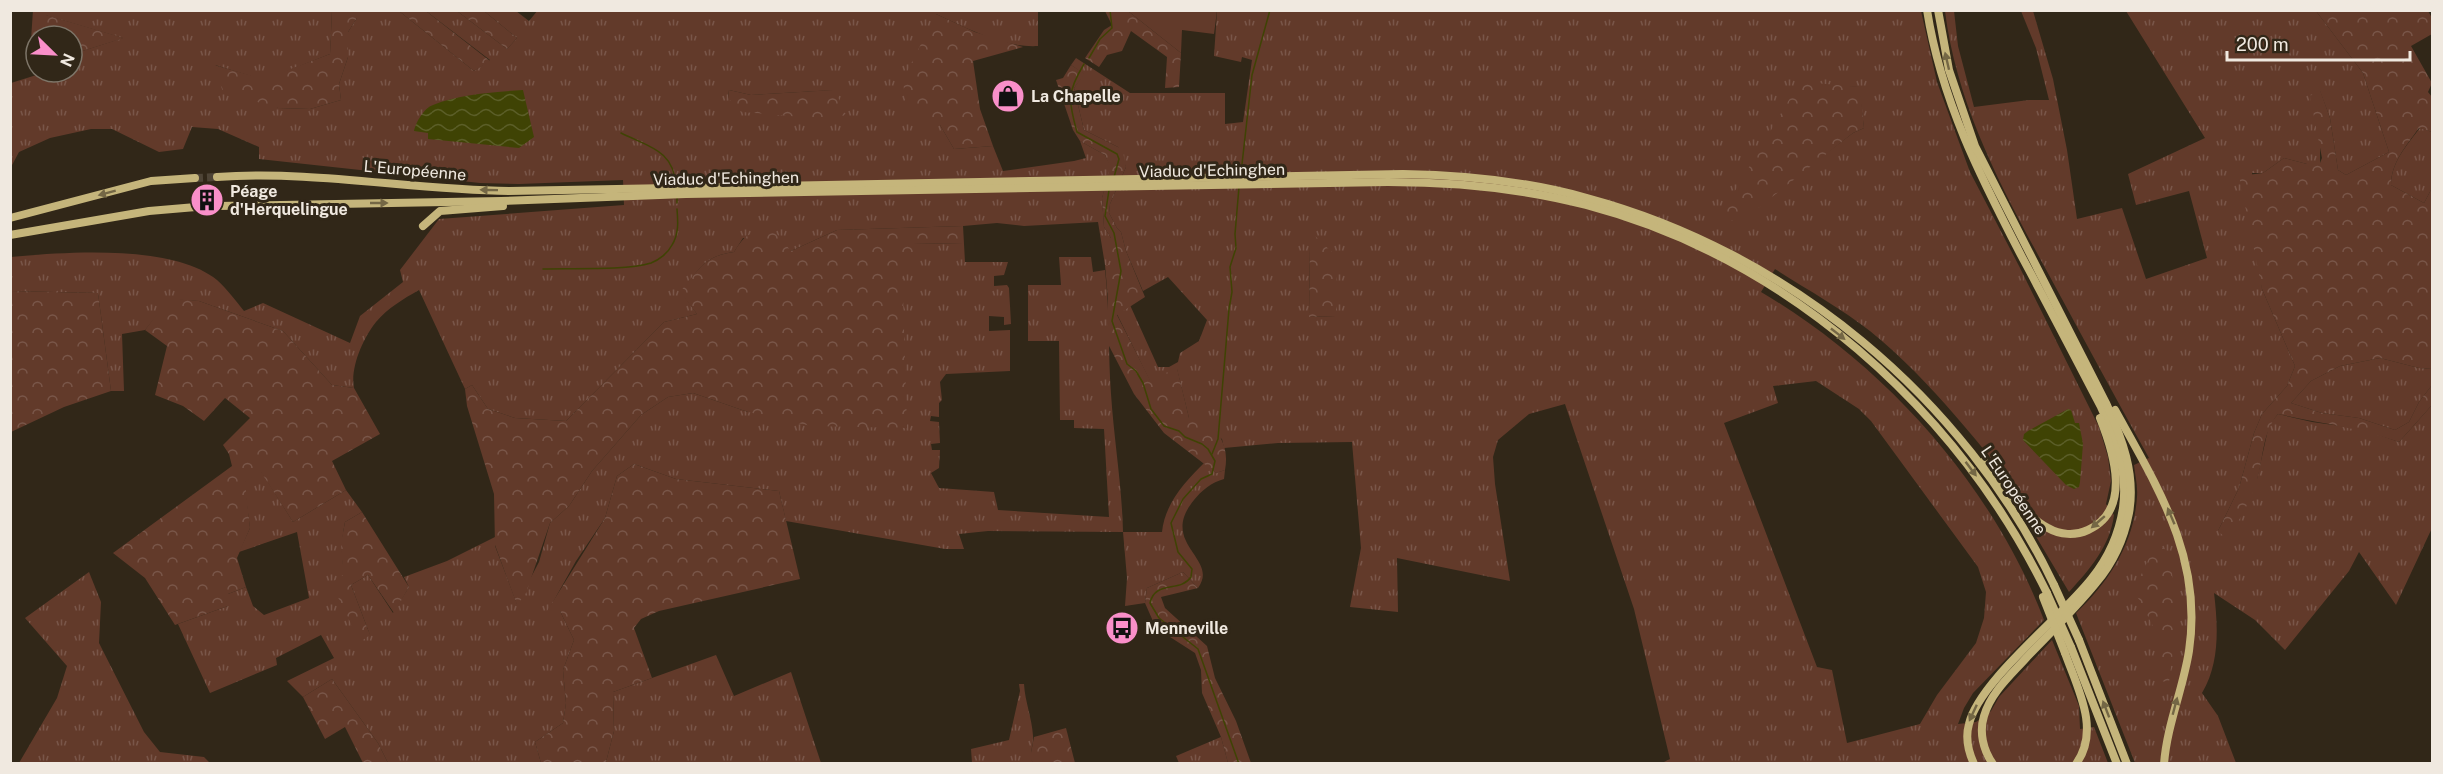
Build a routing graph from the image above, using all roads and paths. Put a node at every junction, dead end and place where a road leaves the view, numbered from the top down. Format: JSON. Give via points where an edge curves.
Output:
{"nodes":[{"id":1,"x":1928,"y":10,"type":"edge"},
{"id":2,"x":1938,"y":10,"type":"edge"},
{"id":3,"x":217,"y":177,"type":"tunnel mouth"},
{"id":4,"x":195,"y":178,"type":"tunnel mouth"},
{"id":5,"x":610,"y":192,"type":"junction"},
{"id":6,"x":584,"y":197,"type":"junction"},
{"id":7,"x":219,"y":206,"type":"tunnel mouth"},
{"id":8,"x":196,"y":207,"type":"tunnel mouth"},
{"id":9,"x":10,"y":218,"type":"edge"},
{"id":10,"x":423,"y":226,"type":"dead end"},
{"id":11,"x":10,"y":234,"type":"edge"},
{"id":12,"x":1795,"y":296,"type":"junction"},
{"id":13,"x":2062,"y":316,"type":"junction"},
{"id":14,"x":2066,"y":341,"type":"junction"},
{"id":15,"x":2068,"y":650,"type":"junction"},
{"id":16,"x":1974,"y":764,"type":"edge"},
{"id":17,"x":1993,"y":764,"type":"edge"},
{"id":18,"x":2076,"y":764,"type":"edge"},
{"id":19,"x":2116,"y":764,"type":"edge"},
{"id":20,"x":2127,"y":764,"type":"edge"},
{"id":21,"x":2164,"y":764,"type":"edge"}],
"edges":[{"from":1,"to":14,"type":"highway","via":[[1938,64],[1968,148]]},
{"from":13,"to":2,"type":"highway","one_way":true,"via":[[1969,133],[1949,70]]},
{"from":5,"to":3,"type":"highway","name":"L'Européenne","one_way":true,"via":[[483,190],[300,175]]},
{"from":4,"to":9,"type":"highway","one_way":true,"via":[[151,181]]},
{"from":5,"to":6,"type":"highway","name":"L'Européenne"},
{"from":5,"to":12,"type":"highway","name":"Viaduc d'Echinghen","via":[[1460,184],[1534,194],[1624,217],[1700,247]]},
{"from":5,"to":12,"type":"highway","name":"Viaduc d'Echinghen","via":[[1424,174],[1479,178],[1538,186],[1634,212],[1714,246]]},
{"from":7,"to":6,"type":"highway","name":"L'Européenne","one_way":true},
{"from":6,"to":10,"type":"highway","via":[[448,210],[433,215]]},
{"from":8,"to":11,"type":"highway"},
{"from":14,"to":12,"type":"highway","one_way":true,"via":[[2106,433],[2116,485],[2113,503],[2104,518],[2086,531],[2070,534],[2053,530],[2031,516],[1943,412],[1877,347],[1838,318]]},
{"from":12,"to":15,"type":"highway","name":"L'Européenne","one_way":true,"bridge":true,"via":[[1891,379],[1946,437],[1986,489],[2045,595]]},
{"from":20,"to":12,"type":"highway","name":"L'Européenne","one_way":true,"bridge":true,"via":[[2054,585],[2002,494],[1946,422],[1912,386],[1836,320]]},
{"from":13,"to":17,"type":"highway","via":[[2123,442],[2130,474],[2129,511],[2119,546],[2101,577],[1991,699],[1982,730],[1984,747]]},
{"from":21,"to":13,"type":"highway","one_way":true,"via":[[2191,634],[2191,590],[2185,555],[2163,499]]},
{"from":14,"to":16,"type":"highway","one_way":true,"via":[[2116,442],[2124,480],[2121,521],[2110,550],[2092,578],[1977,705],[1967,732]]},
{"from":15,"to":18,"type":"highway","via":[[2087,723],[2086,743]]},
{"from":15,"to":19,"type":"highway"}]}
